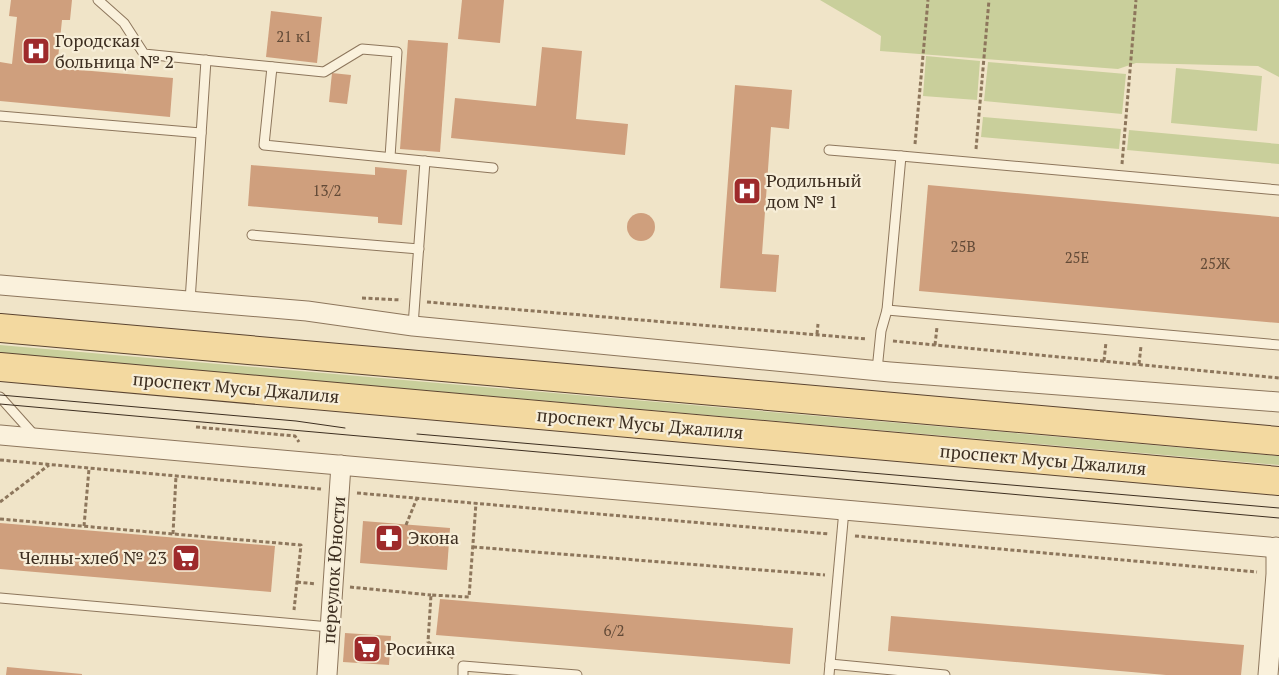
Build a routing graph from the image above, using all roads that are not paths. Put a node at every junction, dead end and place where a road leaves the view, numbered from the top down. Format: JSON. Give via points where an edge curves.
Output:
{"nodes":[{"id":1,"x":98,"y":0,"type":"edge"},
{"id":2,"x":206,"y":60,"type":"junction"},
{"id":3,"x":272,"y":67,"type":"junction"},
{"id":4,"x":0,"y":116,"type":"edge"},
{"id":5,"x":201,"y":133,"type":"junction"},
{"id":6,"x":829,"y":150,"type":"dead end"},
{"id":7,"x":901,"y":156,"type":"junction"},
{"id":8,"x":390,"y":157,"type":"junction"},
{"id":9,"x":425,"y":161,"type":"junction"},
{"id":10,"x":493,"y":168,"type":"dead end"},
{"id":11,"x":1279,"y":190,"type":"edge"},
{"id":12,"x":252,"y":235,"type":"dead end"},
{"id":13,"x":419,"y":249,"type":"junction"},
{"id":14,"x":0,"y":285,"type":"edge"},
{"id":15,"x":190,"y":301,"type":"junction"},
{"id":16,"x":887,"y":310,"type":"junction"},
{"id":17,"x":413,"y":326,"type":"junction"},
{"id":18,"x":0,"y":328,"type":"edge"},
{"id":19,"x":1279,"y":345,"type":"edge"},
{"id":20,"x":0,"y":367,"type":"edge"},
{"id":21,"x":877,"y":370,"type":"junction"},
{"id":22,"x":0,"y":397,"type":"edge"},
{"id":23,"x":1279,"y":402,"type":"edge"},
{"id":24,"x":0,"y":435,"type":"edge"},
{"id":25,"x":37,"y":439,"type":"junction"},
{"id":26,"x":1279,"y":441,"type":"edge"},
{"id":27,"x":341,"y":466,"type":"junction"},
{"id":28,"x":1279,"y":481,"type":"edge"},
{"id":29,"x":844,"y":510,"type":"junction"},
{"id":30,"x":1277,"y":548,"type":"edge"},
{"id":31,"x":0,"y":598,"type":"edge"},
{"id":32,"x":330,"y":627,"type":"junction"},
{"id":33,"x":830,"y":664,"type":"junction"},
{"id":34,"x":463,"y":670,"type":"edge"},
{"id":35,"x":327,"y":675,"type":"edge"},
{"id":36,"x":577,"y":675,"type":"edge"},
{"id":37,"x":829,"y":675,"type":"edge"},
{"id":38,"x":945,"y":675,"type":"edge"},
{"id":39,"x":1268,"y":675,"type":"edge"}],
"edges":[{"from":1,"to":2,"type":"lane","via":[[124,23],[144,54]]},
{"from":2,"to":3,"type":"lane"},
{"from":2,"to":5,"type":"lane"},
{"from":3,"to":8,"type":"lane","via":[[264,145]]},
{"from":3,"to":8,"type":"lane","via":[[324,72],[362,49],[397,52]]},
{"from":4,"to":5,"type":"lane"},
{"from":5,"to":15,"type":"lane"},
{"from":6,"to":7,"type":"lane"},
{"from":7,"to":11,"type":"lane"},
{"from":7,"to":16,"type":"lane"},
{"from":8,"to":9,"type":"lane"},
{"from":9,"to":10,"type":"lane"},
{"from":9,"to":13,"type":"lane"},
{"from":12,"to":13,"type":"lane"},
{"from":13,"to":17,"type":"lane"},
{"from":14,"to":15,"type":"street"},
{"from":15,"to":17,"type":"street","via":[[307,311]]},
{"from":16,"to":19,"type":"lane"},
{"from":16,"to":21,"type":"lane"},
{"from":17,"to":21,"type":"street"},
{"from":18,"to":26,"type":"main road"},
{"from":20,"to":28,"type":"main road","name":"проспект Мусы Джалиля"},
{"from":21,"to":23,"type":"street"},
{"from":22,"to":25,"type":"lane"},
{"from":24,"to":25,"type":"street"},
{"from":25,"to":27,"type":"street"},
{"from":27,"to":29,"type":"street"},
{"from":27,"to":32,"type":"street","name":"переулок Юности"},
{"from":29,"to":30,"type":"street"},
{"from":29,"to":33,"type":"lane"},
{"from":30,"to":39,"type":"street"},
{"from":31,"to":32,"type":"lane"},
{"from":32,"to":35,"type":"street","name":"переулок Юности"},
{"from":33,"to":37,"type":"lane"},
{"from":33,"to":38,"type":"lane"},
{"from":34,"to":36,"type":"lane"}]}
